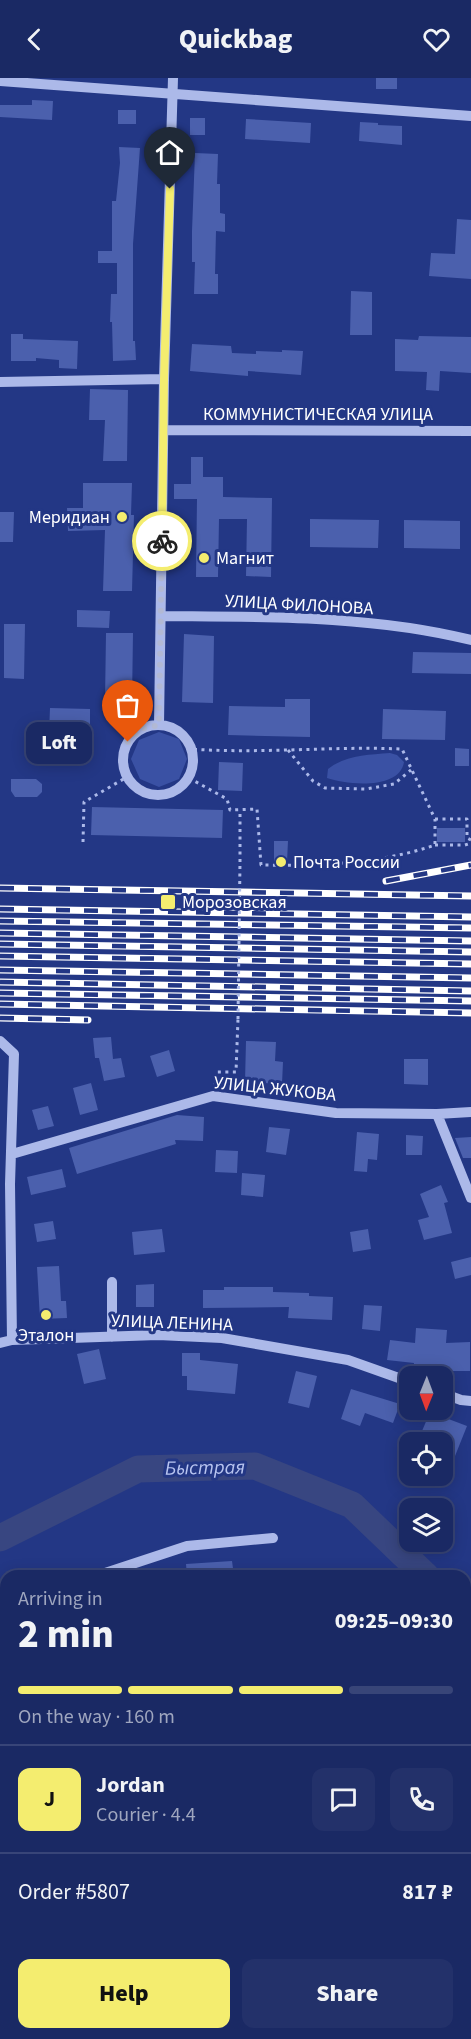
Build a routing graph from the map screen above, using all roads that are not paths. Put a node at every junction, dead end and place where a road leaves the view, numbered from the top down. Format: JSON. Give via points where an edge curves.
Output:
{"nodes":[{"id":1,"x":173,"y":78,"type":"edge"},
{"id":2,"x":0,"y":81,"type":"edge"},
{"id":3,"x":172,"y":93,"type":"junction"},
{"id":4,"x":471,"y":116,"type":"edge"},
{"id":5,"x":164,"y":379,"type":"junction"},
{"id":6,"x":0,"y":382,"type":"edge"},
{"id":7,"x":164,"y":430,"type":"junction"},
{"id":8,"x":471,"y":431,"type":"edge"},
{"id":9,"x":161,"y":616,"type":"junction"},
{"id":10,"x":471,"y":640,"type":"edge"},
{"id":11,"x":159,"y":725,"type":"junction"},
{"id":12,"x":2,"y":1042,"type":"edge"},
{"id":13,"x":471,"y":1112,"type":"edge"},
{"id":14,"x":437,"y":1114,"type":"junction"},
{"id":15,"x":12,"y":1154,"type":"junction"},
{"id":16,"x":5,"y":1185,"type":"edge"},
{"id":17,"x":471,"y":1198,"type":"edge"},
{"id":18,"x":112,"y":1282,"type":"dead end"},
{"id":19,"x":112,"y":1337,"type":"junction"},
{"id":20,"x":12,"y":1340,"type":"junction"},
{"id":21,"x":0,"y":1343,"type":"edge"},
{"id":22,"x":399,"y":1378,"type":"edge"},
{"id":23,"x":453,"y":1397,"type":"edge"},
{"id":24,"x":471,"y":1401,"type":"edge"},
{"id":25,"x":273,"y":1538,"type":"dead end"},
{"id":26,"x":114,"y":1570,"type":"edge"}],
"edges":[{"from":1,"to":3,"type":"street"},
{"from":2,"to":3,"type":"street"},
{"from":3,"to":4,"type":"street"},
{"from":3,"to":5,"type":"street"},
{"from":5,"to":6,"type":"street"},
{"from":5,"to":7,"type":"street"},
{"from":7,"to":8,"type":"street","name":"КОММУНИСТИЧЕСКАЯ УЛИЦА"},
{"from":7,"to":9,"type":"street"},
{"from":9,"to":10,"type":"street","name":"УЛИЦА ФИЛОНОВА","via":[[319,618]]},
{"from":9,"to":11,"type":"street"},
{"from":11,"to":11,"type":"street","via":[[177,730],[189,743],[194,761],[189,778],[176,791],[158,795],[140,790],[127,777],[123,759],[128,742],[141,729]]},
{"from":12,"to":15,"type":"street","via":[[14,1054]]},
{"from":13,"to":14,"type":"street","name":"УЛИЦА ЖУКОВА"},
{"from":14,"to":15,"type":"street","name":"УЛИЦА ЖУКОВА","via":[[336,1113],[213,1096]]},
{"from":14,"to":17,"type":"street"},
{"from":15,"to":16,"type":"street"},
{"from":16,"to":20,"type":"street"},
{"from":18,"to":19,"type":"street"},
{"from":19,"to":20,"type":"street","name":"УЛИЦА ЛЕНИНА"},
{"from":19,"to":22,"type":"street","name":"УЛИЦА ЛЕНИНА","via":[[222,1338],[348,1360]]},
{"from":20,"to":21,"type":"street","name":"УЛИЦА ЛЕНИНА"},
{"from":23,"to":24,"type":"street"},
{"from":25,"to":26,"type":"street","via":[[187,1546]]}]}
